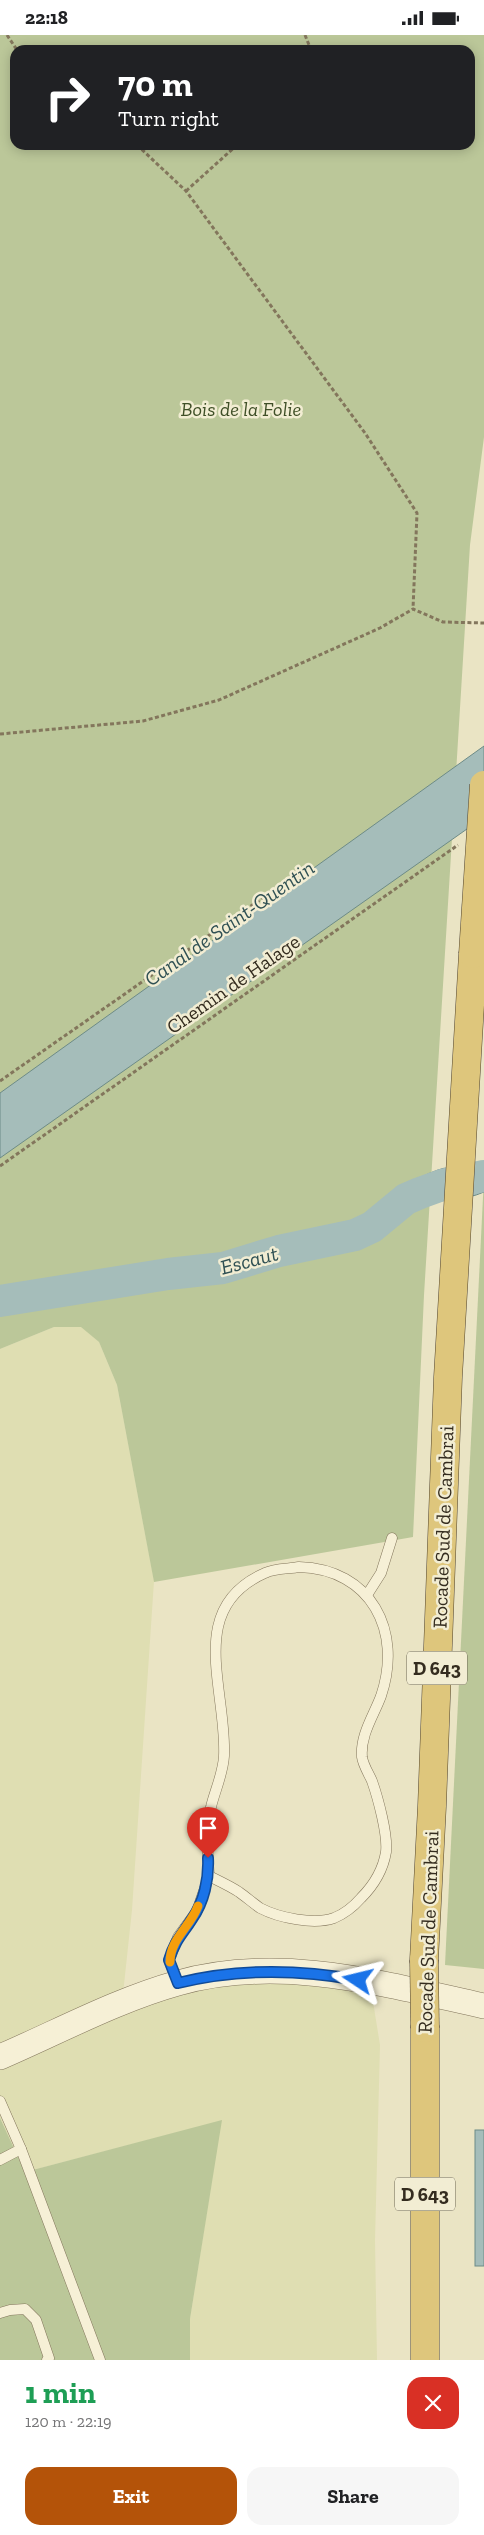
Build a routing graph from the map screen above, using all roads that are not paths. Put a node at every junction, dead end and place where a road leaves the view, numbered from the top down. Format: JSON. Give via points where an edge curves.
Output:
{"nodes":[{"id":1,"x":484,"y":785,"type":"edge"},
{"id":2,"x":392,"y":1538,"type":"dead end"},
{"id":3,"x":367,"y":1595,"type":"junction"},
{"id":4,"x":209,"y":1875,"type":"junction"},
{"id":5,"x":178,"y":1983,"type":"junction"},
{"id":6,"x":484,"y":2006,"type":"edge"},
{"id":7,"x":0,"y":2057,"type":"edge"},
{"id":8,"x":0,"y":2101,"type":"edge"},
{"id":9,"x":22,"y":2149,"type":"junction"},
{"id":10,"x":0,"y":2159,"type":"edge"},
{"id":11,"x":0,"y":2313,"type":"edge"},
{"id":12,"x":47,"y":2360,"type":"edge"},
{"id":13,"x":100,"y":2360,"type":"edge"},
{"id":14,"x":425,"y":2360,"type":"edge"}],
"edges":[{"from":1,"to":14,"type":"highway","name":"Rocade Sud de Cambrai","number":"D 643","bridge":true,"via":[[448,1377],[424,1960]]},
{"from":2,"to":3,"type":"lane","via":[[381,1573]]},
{"from":3,"to":4,"type":"lane","via":[[348,1578],[320,1568],[299,1567],[267,1572],[238,1589],[221,1613],[215,1638],[225,1738],[224,1767],[210,1808],[207,1841]]},
{"from":3,"to":4,"type":"lane","via":[[382,1622],[389,1660],[381,1695],[364,1737],[362,1757],[379,1801],[386,1851],[376,1882],[354,1906],[334,1918],[288,1919],[261,1908]]},
{"from":4,"to":5,"type":"lane","via":[[197,1911],[178,1937],[169,1960]]},
{"from":5,"to":6,"type":"street","via":[[242,1971],[288,1971],[346,1978]]},
{"from":5,"to":7,"type":"street"},
{"from":8,"to":9,"type":"lane"},
{"from":9,"to":10,"type":"lane"},
{"from":9,"to":13,"type":"lane"},
{"from":11,"to":12,"type":"lane","via":[[25,2309],[36,2320]]}]}
